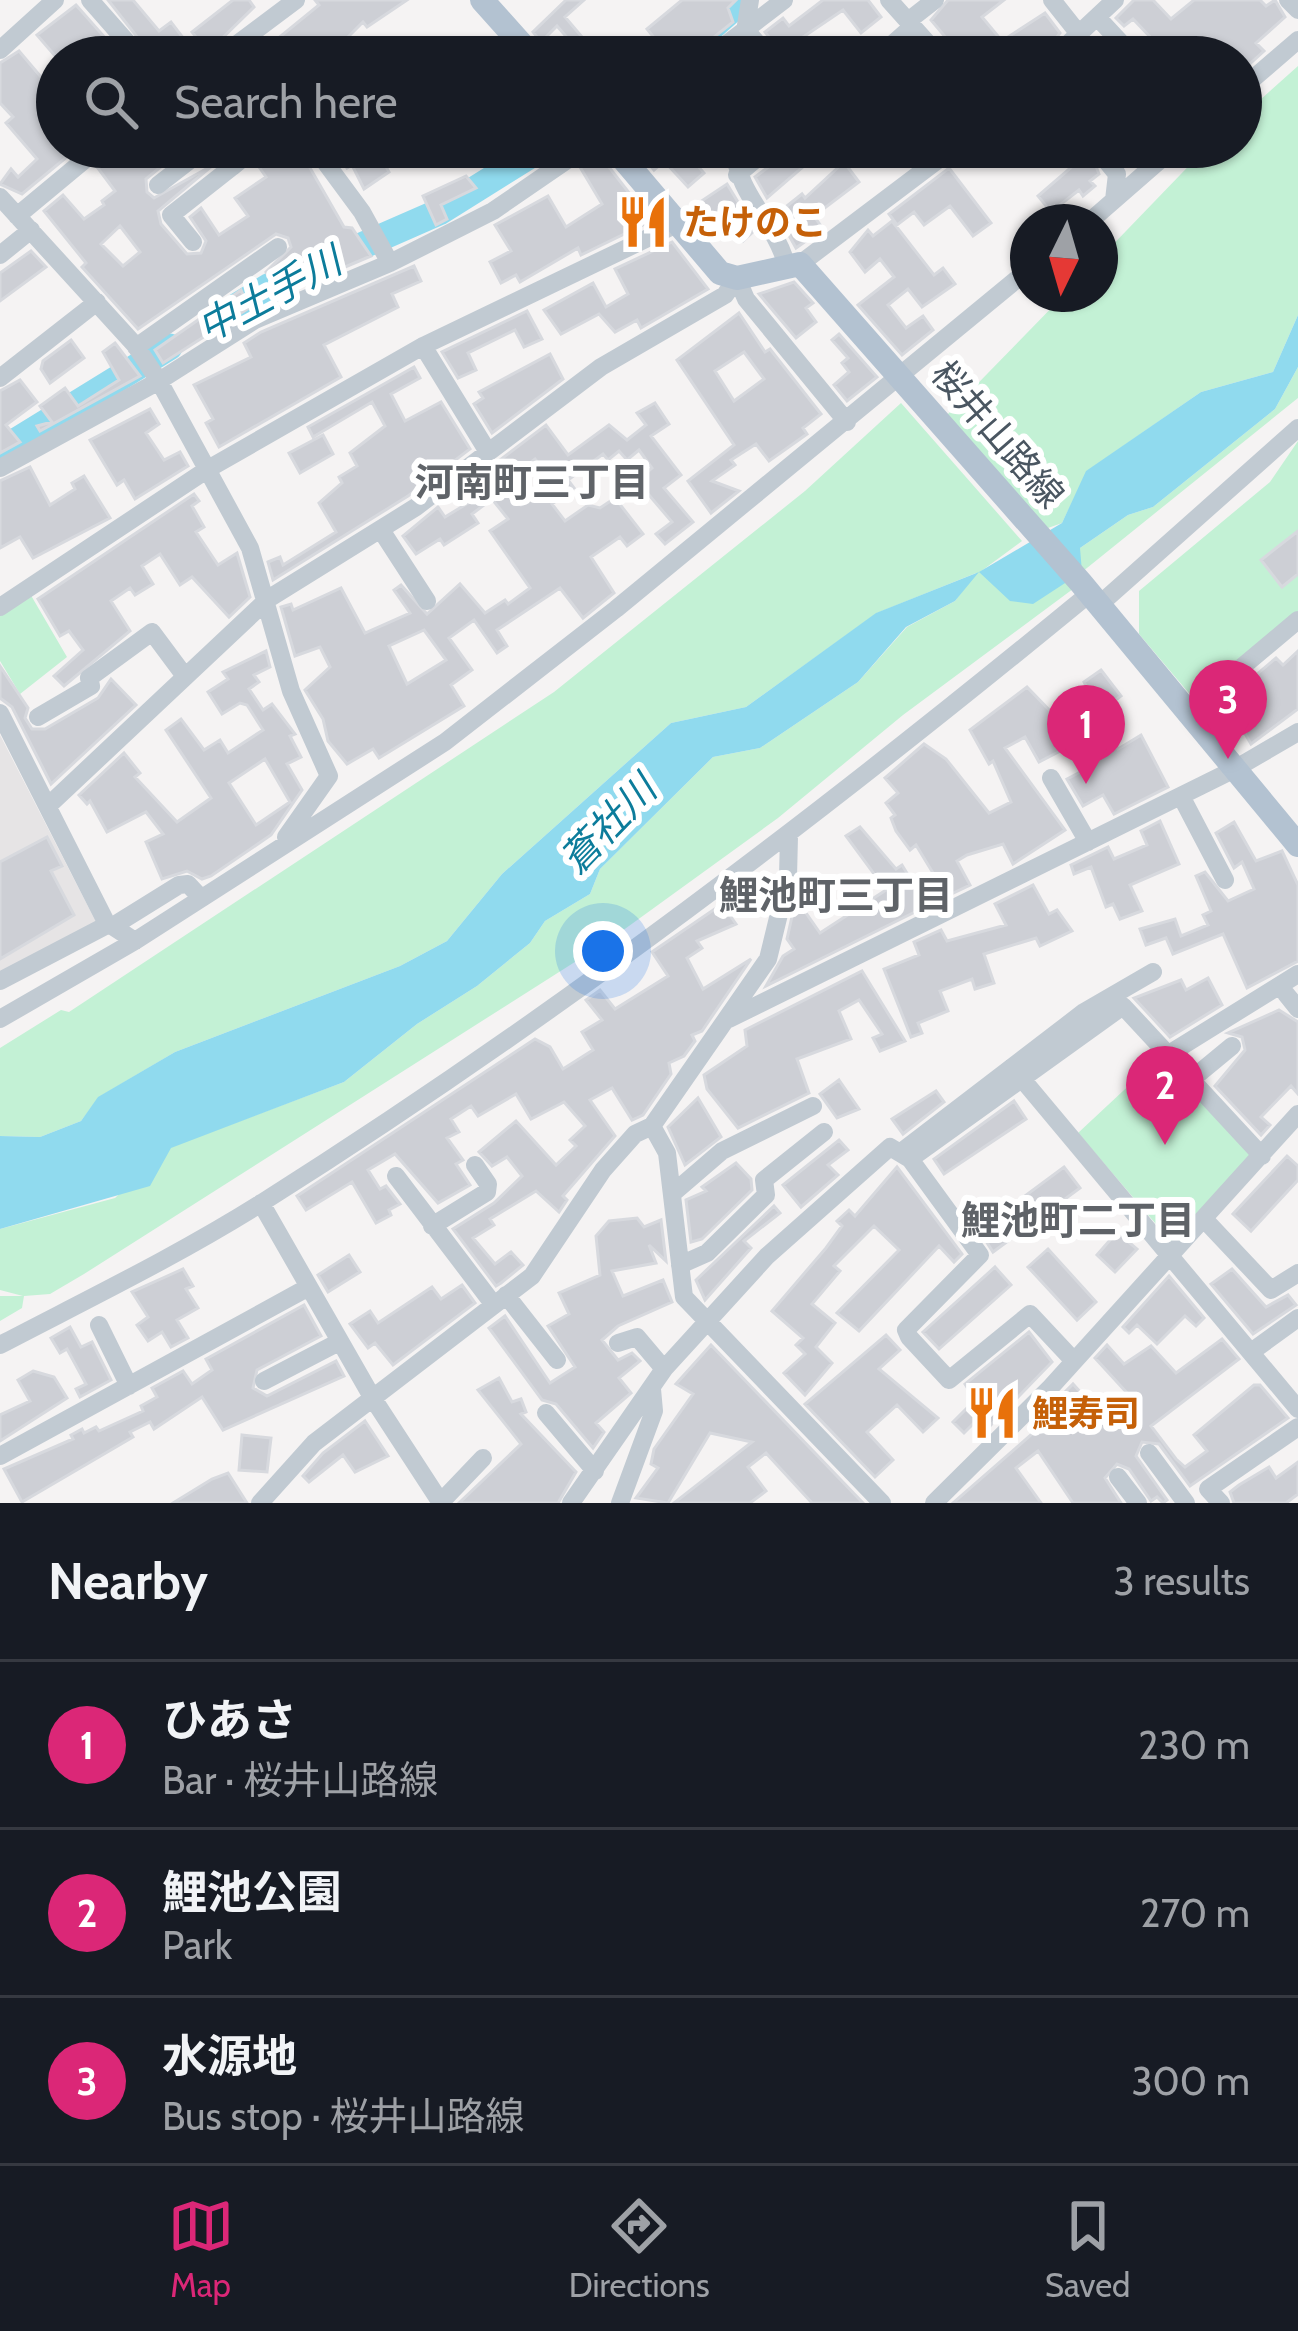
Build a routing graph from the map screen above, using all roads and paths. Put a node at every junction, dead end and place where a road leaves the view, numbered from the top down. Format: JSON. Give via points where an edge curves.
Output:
{"nodes":[{"id":1,"x":55,"y":0,"type":"edge"},
{"id":2,"x":90,"y":0,"type":"edge"},
{"id":3,"x":296,"y":0,"type":"edge"},
{"id":4,"x":482,"y":0,"type":"edge"},
{"id":5,"x":750,"y":0,"type":"edge"},
{"id":6,"x":784,"y":0,"type":"edge"},
{"id":7,"x":889,"y":0,"type":"edge"},
{"id":8,"x":935,"y":0,"type":"edge"},
{"id":9,"x":1052,"y":0,"type":"edge"},
{"id":10,"x":1115,"y":0,"type":"edge"},
{"id":11,"x":1288,"y":0,"type":"edge"},
{"id":12,"x":1298,"y":10,"type":"edge"},
{"id":13,"x":1097,"y":17,"type":"junction"},
{"id":14,"x":911,"y":24,"type":"junction"},
{"id":15,"x":745,"y":29,"type":"junction"},
{"id":16,"x":1079,"y":34,"type":"joint"},
{"id":17,"x":116,"y":36,"type":"edge"},
{"id":18,"x":248,"y":36,"type":"edge"},
{"id":19,"x":514,"y":36,"type":"edge"},
{"id":20,"x":736,"y":36,"type":"edge"},
{"id":21,"x":744,"y":36,"type":"edge"},
{"id":22,"x":751,"y":36,"type":"edge"},
{"id":23,"x":899,"y":36,"type":"edge"},
{"id":24,"x":922,"y":36,"type":"edge"},
{"id":25,"x":1115,"y":36,"type":"edge"},
{"id":26,"x":1298,"y":40,"type":"edge"},
{"id":27,"x":0,"y":50,"type":"edge"},
{"id":28,"x":1262,"y":71,"type":"edge"},
{"id":29,"x":79,"y":168,"type":"edge"},
{"id":30,"x":182,"y":168,"type":"edge"},
{"id":31,"x":231,"y":168,"type":"edge"},
{"id":32,"x":330,"y":168,"type":"edge"},
{"id":33,"x":555,"y":168,"type":"edge"},
{"id":34,"x":630,"y":168,"type":"edge"},
{"id":35,"x":736,"y":168,"type":"edge"},
{"id":36,"x":745,"y":168,"type":"edge"},
{"id":37,"x":926,"y":168,"type":"edge"},
{"id":38,"x":1112,"y":168,"type":"edge"},
{"id":39,"x":1151,"y":168,"type":"edge"},
{"id":40,"x":737,"y":175,"type":"junction"},
{"id":41,"x":158,"y":185,"type":"dead end"},
{"id":42,"x":0,"y":197,"type":"edge"},
{"id":43,"x":1114,"y":200,"type":"junction"},
{"id":44,"x":1109,"y":204,"type":"edge"},
{"id":45,"x":24,"y":223,"type":"junction"},
{"id":46,"x":677,"y":224,"type":"junction"},
{"id":47,"x":193,"y":242,"type":"dead end"},
{"id":48,"x":278,"y":248,"type":"dead end"},
{"id":49,"x":0,"y":255,"type":"edge"},
{"id":50,"x":389,"y":263,"type":"junction"},
{"id":51,"x":793,"y":263,"type":"junction"},
{"id":52,"x":737,"y":278,"type":"junction"},
{"id":53,"x":1010,"y":287,"type":"edge"},
{"id":54,"x":97,"y":302,"type":"junction"},
{"id":55,"x":136,"y":346,"type":"junction"},
{"id":56,"x":423,"y":346,"type":"junction"},
{"id":57,"x":0,"y":377,"type":"edge"},
{"id":58,"x":159,"y":381,"type":"junction"},
{"id":59,"x":907,"y":384,"type":"junction"},
{"id":60,"x":847,"y":422,"type":"junction"},
{"id":61,"x":1298,"y":428,"type":"edge"},
{"id":62,"x":488,"y":452,"type":"junction"},
{"id":63,"x":0,"y":468,"type":"edge"},
{"id":64,"x":208,"y":469,"type":"junction"},
{"id":65,"x":381,"y":530,"type":"junction"},
{"id":66,"x":1090,"y":594,"type":"junction"},
{"id":67,"x":268,"y":598,"type":"junction"},
{"id":68,"x":427,"y":601,"type":"dead end"},
{"id":69,"x":0,"y":607,"type":"edge"},
{"id":70,"x":1298,"y":620,"type":"edge"},
{"id":71,"x":184,"y":675,"type":"junction"},
{"id":72,"x":0,"y":713,"type":"edge"},
{"id":73,"x":1186,"y":714,"type":"junction"},
{"id":74,"x":38,"y":717,"type":"dead end"},
{"id":75,"x":1298,"y":732,"type":"edge"},
{"id":76,"x":1233,"y":770,"type":"junction"},
{"id":77,"x":1051,"y":778,"type":"dead end"},
{"id":78,"x":1181,"y":796,"type":"junction"},
{"id":79,"x":49,"y":805,"type":"junction"},
{"id":80,"x":789,"y":836,"type":"junction"},
{"id":81,"x":1088,"y":842,"type":"junction"},
{"id":82,"x":1298,"y":845,"type":"edge"},
{"id":83,"x":279,"y":847,"type":"junction"},
{"id":84,"x":1225,"y":880,"type":"dead end"},
{"id":85,"x":201,"y":898,"type":"junction"},
{"id":86,"x":111,"y":925,"type":"junction"},
{"id":87,"x":135,"y":941,"type":"junction"},
{"id":88,"x":1154,"y":972,"type":"dead end"},
{"id":89,"x":1298,"y":974,"type":"edge"},
{"id":90,"x":0,"y":981,"type":"edge"},
{"id":91,"x":0,"y":1019,"type":"edge"},
{"id":92,"x":725,"y":1022,"type":"junction"},
{"id":93,"x":1232,"y":1046,"type":"dead end"},
{"id":94,"x":1168,"y":1054,"type":"junction"},
{"id":95,"x":1017,"y":1073,"type":"junction"},
{"id":96,"x":1192,"y":1079,"type":"junction"},
{"id":97,"x":813,"y":1106,"type":"dead end"},
{"id":98,"x":652,"y":1126,"type":"junction"},
{"id":99,"x":1294,"y":1128,"type":"edge"},
{"id":100,"x":824,"y":1132,"type":"dead end"},
{"id":101,"x":905,"y":1156,"type":"junction"},
{"id":102,"x":1262,"y":1156,"type":"junction"},
{"id":103,"x":475,"y":1165,"type":"dead end"},
{"id":104,"x":396,"y":1176,"type":"dead end"},
{"id":105,"x":672,"y":1194,"type":"junction"},
{"id":106,"x":261,"y":1203,"type":"junction"},
{"id":107,"x":1204,"y":1220,"type":"junction"},
{"id":108,"x":432,"y":1226,"type":"junction"},
{"id":109,"x":1169,"y":1257,"type":"junction"},
{"id":110,"x":680,"y":1265,"type":"junction"},
{"id":111,"x":1298,"y":1273,"type":"edge"},
{"id":112,"x":307,"y":1288,"type":"junction"},
{"id":113,"x":500,"y":1300,"type":"junction"},
{"id":114,"x":1298,"y":1318,"type":"edge"},
{"id":115,"x":708,"y":1322,"type":"junction"},
{"id":116,"x":98,"y":1324,"type":"dead end"},
{"id":117,"x":339,"y":1342,"type":"junction"},
{"id":118,"x":618,"y":1343,"type":"dead end"},
{"id":119,"x":0,"y":1345,"type":"edge"},
{"id":120,"x":1252,"y":1352,"type":"junction"},
{"id":121,"x":557,"y":1360,"type":"dead end"},
{"id":122,"x":1074,"y":1361,"type":"junction"},
{"id":123,"x":664,"y":1369,"type":"junction"},
{"id":124,"x":264,"y":1381,"type":"dead end"},
{"id":125,"x":129,"y":1386,"type":"junction"},
{"id":126,"x":652,"y":1389,"type":"junction"},
{"id":127,"x":372,"y":1397,"type":"junction"},
{"id":128,"x":1298,"y":1409,"type":"edge"},
{"id":129,"x":546,"y":1413,"type":"dead end"},
{"id":130,"x":1298,"y":1427,"type":"edge"},
{"id":131,"x":1149,"y":1454,"type":"dead end"},
{"id":132,"x":0,"y":1456,"type":"edge"},
{"id":133,"x":483,"y":1458,"type":"dead end"},
{"id":134,"x":595,"y":1471,"type":"junction"},
{"id":135,"x":1118,"y":1477,"type":"dead end"},
{"id":136,"x":1214,"y":1496,"type":"edge"},
{"id":137,"x":626,"y":1499,"type":"edge"},
{"id":138,"x":260,"y":1503,"type":"edge"},
{"id":139,"x":441,"y":1503,"type":"edge"},
{"id":140,"x":571,"y":1503,"type":"edge"},
{"id":141,"x":882,"y":1503,"type":"edge"},
{"id":142,"x":934,"y":1503,"type":"edge"},
{"id":143,"x":1138,"y":1503,"type":"edge"},
{"id":144,"x":1188,"y":1503,"type":"edge"}],
"edges":[{"from":1,"to":27,"type":"street"},
{"from":2,"to":17,"type":"street"},
{"from":3,"to":18,"type":"street"},
{"from":4,"to":19,"type":"main road"},
{"from":5,"to":15,"type":"street"},
{"from":6,"to":15,"type":"street"},
{"from":7,"to":14,"type":"street"},
{"from":8,"to":14,"type":"street"},
{"from":9,"to":16,"type":"street"},
{"from":10,"to":13,"type":"street"},
{"from":11,"to":12,"type":"street"},
{"from":13,"to":16,"type":"street"},
{"from":13,"to":25,"type":"street"},
{"from":14,"to":23,"type":"street"},
{"from":14,"to":24,"type":"street"},
{"from":15,"to":20,"type":"street"},
{"from":15,"to":21,"type":"street"},
{"from":15,"to":22,"type":"street"},
{"from":26,"to":28,"type":"street"},
{"from":29,"to":45,"type":"street"},
{"from":30,"to":41,"type":"street"},
{"from":31,"to":47,"type":"street","via":[[172,215]]},
{"from":32,"to":50,"type":"street"},
{"from":33,"to":50,"type":"street","via":[[493,211]]},
{"from":34,"to":46,"type":"main road"},
{"from":35,"to":40,"type":"street"},
{"from":36,"to":40,"type":"street"},
{"from":37,"to":51,"type":"street"},
{"from":38,"to":43,"type":"street"},
{"from":39,"to":43,"type":"street"},
{"from":40,"to":51,"type":"street"},
{"from":42,"to":45,"type":"street"},
{"from":43,"to":44,"type":"street"},
{"from":45,"to":49,"type":"street"},
{"from":45,"to":54,"type":"street"},
{"from":46,"to":52,"type":"main road","via":[[720,273]]},
{"from":46,"to":56,"type":"street"},
{"from":48,"to":55,"type":"street"},
{"from":50,"to":58,"type":"street","via":[[255,320]]},
{"from":51,"to":52,"type":"main road"},
{"from":51,"to":59,"type":"main road","name":"桜井山路線"},
{"from":52,"to":60,"type":"street"},
{"from":52,"to":62,"type":"street","via":[[725,295],[601,367]]},
{"from":53,"to":59,"type":"street"},
{"from":54,"to":55,"type":"street"},
{"from":54,"to":57,"type":"street"},
{"from":55,"to":58,"type":"street"},
{"from":56,"to":62,"type":"street"},
{"from":56,"to":64,"type":"street"},
{"from":58,"to":63,"type":"street"},
{"from":58,"to":64,"type":"street"},
{"from":59,"to":60,"type":"street"},
{"from":59,"to":66,"type":"main road","name":"桜井山路線"},
{"from":60,"to":83,"type":"street","via":[[445,742]]},
{"from":61,"to":66,"type":"street"},
{"from":62,"to":65,"type":"street"},
{"from":64,"to":67,"type":"street"},
{"from":64,"to":69,"type":"street"},
{"from":65,"to":67,"type":"street"},
{"from":65,"to":68,"type":"street"},
{"from":66,"to":73,"type":"main road","name":"桜井山路線"},
{"from":66,"to":80,"type":"street"},
{"from":67,"to":71,"type":"street"},
{"from":67,"to":83,"type":"street","via":[[290,691],[329,776]]},
{"from":70,"to":73,"type":"street"},
{"from":71,"to":74,"type":"street","via":[[152,632],[89,678],[91,686]]},
{"from":71,"to":79,"type":"street"},
{"from":72,"to":79,"type":"street"},
{"from":73,"to":76,"type":"main road","name":"桜井山路線"},
{"from":75,"to":76,"type":"street"},
{"from":76,"to":78,"type":"street"},
{"from":76,"to":82,"type":"main road","name":"桜井山路線"},
{"from":77,"to":81,"type":"street"},
{"from":78,"to":81,"type":"street"},
{"from":78,"to":84,"type":"street"},
{"from":79,"to":86,"type":"street"},
{"from":80,"to":92,"type":"street","via":[[768,959]]},
{"from":80,"to":106,"type":"street","via":[[434,1092]]},
{"from":81,"to":92,"type":"street"},
{"from":83,"to":85,"type":"street"},
{"from":85,"to":86,"type":"street","via":[[178,885]]},
{"from":85,"to":87,"type":"street"},
{"from":86,"to":87,"type":"street"},
{"from":86,"to":90,"type":"street"},
{"from":87,"to":91,"type":"street"},
{"from":88,"to":95,"type":"street","via":[[1084,1012]]},
{"from":89,"to":94,"type":"street"},
{"from":92,"to":98,"type":"street"},
{"from":93,"to":96,"type":"street"},
{"from":94,"to":95,"type":"street","via":[[1123,1006]]},
{"from":94,"to":96,"type":"street"},
{"from":95,"to":101,"type":"street"},
{"from":95,"to":109,"type":"street"},
{"from":96,"to":102,"type":"street"},
{"from":97,"to":105,"type":"street","via":[[722,1151]]},
{"from":98,"to":105,"type":"street","via":[[667,1153]]},
{"from":98,"to":113,"type":"street","via":[[634,1134],[603,1170],[532,1276]]},
{"from":99,"to":102,"type":"street"},
{"from":100,"to":110,"type":"street","via":[[764,1180],[766,1195],[707,1253]]},
{"from":101,"to":115,"type":"street","via":[[890,1147],[767,1256]]},
{"from":101,"to":122,"type":"street","via":[[980,1255],[907,1330],[909,1337],[949,1381],[1030,1314]]},
{"from":102,"to":107,"type":"street"},
{"from":103,"to":108,"type":"street","via":[[487,1192]]},
{"from":104,"to":108,"type":"street"},
{"from":105,"to":110,"type":"street"},
{"from":106,"to":112,"type":"street"},
{"from":106,"to":119,"type":"street"},
{"from":107,"to":109,"type":"street"},
{"from":107,"to":111,"type":"street","via":[[1271,1290]]},
{"from":108,"to":113,"type":"street"},
{"from":109,"to":120,"type":"street"},
{"from":109,"to":122,"type":"street"},
{"from":110,"to":115,"type":"street","via":[[684,1297]]},
{"from":112,"to":117,"type":"street"},
{"from":112,"to":125,"type":"street"},
{"from":113,"to":121,"type":"street"},
{"from":113,"to":127,"type":"street"},
{"from":114,"to":120,"type":"street"},
{"from":115,"to":123,"type":"street"},
{"from":115,"to":141,"type":"street"},
{"from":116,"to":125,"type":"street"},
{"from":117,"to":124,"type":"street"},
{"from":117,"to":127,"type":"street"},
{"from":118,"to":123,"type":"street","via":[[637,1336]]},
{"from":120,"to":128,"type":"street"},
{"from":122,"to":142,"type":"street"},
{"from":123,"to":126,"type":"street"},
{"from":125,"to":132,"type":"street"},
{"from":126,"to":134,"type":"street"},
{"from":126,"to":137,"type":"street","via":[[654,1411]]},
{"from":127,"to":138,"type":"street","via":[[314,1443]]},
{"from":127,"to":139,"type":"street"},
{"from":129,"to":134,"type":"street"},
{"from":130,"to":136,"type":"street"},
{"from":131,"to":144,"type":"street"},
{"from":133,"to":139,"type":"street"},
{"from":134,"to":140,"type":"street"},
{"from":135,"to":143,"type":"street"},
{"from":136,"to":144,"type":"street"}]}
